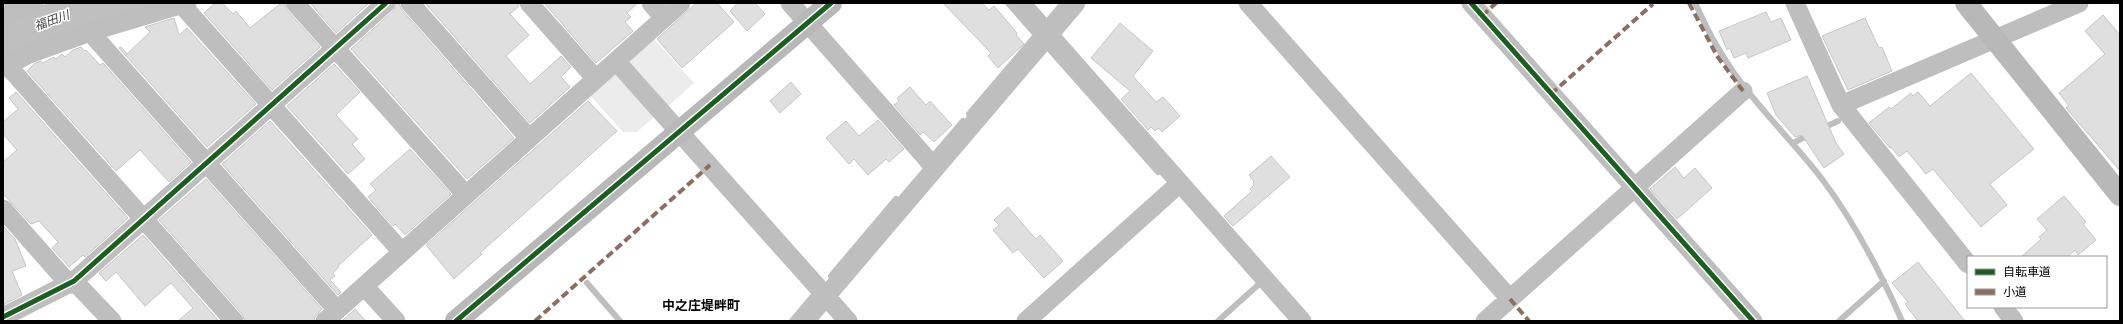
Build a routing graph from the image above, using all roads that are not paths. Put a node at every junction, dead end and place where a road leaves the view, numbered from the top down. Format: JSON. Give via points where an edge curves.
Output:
{"nodes":[{"id":1,"x":34,"y":3,"type":"edge"},
{"id":2,"x":295,"y":3,"type":"edge"},
{"id":3,"x":386,"y":3,"type":"edge"},
{"id":4,"x":410,"y":3,"type":"edge"},
{"id":5,"x":528,"y":3,"type":"edge"},
{"id":6,"x":651,"y":3,"type":"edge"},
{"id":7,"x":680,"y":3,"type":"edge"},
{"id":8,"x":790,"y":3,"type":"edge"},
{"id":9,"x":831,"y":3,"type":"edge"},
{"id":10,"x":1021,"y":3,"type":"edge"},
{"id":11,"x":1076,"y":3,"type":"edge"},
{"id":12,"x":1248,"y":3,"type":"edge"},
{"id":13,"x":1471,"y":3,"type":"edge"},
{"id":14,"x":1795,"y":3,"type":"edge"},
{"id":15,"x":1966,"y":3,"type":"edge"},
{"id":16,"x":2079,"y":3,"type":"edge"},
{"id":17,"x":184,"y":4,"type":"edge"},
{"id":18,"x":3,"y":15,"type":"edge"},
{"id":19,"x":664,"y":18,"type":"junction"},
{"id":20,"x":807,"y":23,"type":"junction"},
{"id":21,"x":90,"y":32,"type":"junction"},
{"id":22,"x":1049,"y":35,"type":"junction"},
{"id":23,"x":1996,"y":40,"type":"junction"},
{"id":24,"x":335,"y":48,"type":"junction"},
{"id":25,"x":616,"y":61,"type":"junction"},
{"id":26,"x":5,"y":67,"type":"edge"},
{"id":27,"x":596,"y":79,"type":"junction"},
{"id":28,"x":1743,"y":91,"type":"dead end"},
{"id":29,"x":271,"y":105,"type":"junction"},
{"id":30,"x":1841,"y":105,"type":"junction"},
{"id":31,"x":679,"y":130,"type":"junction"},
{"id":32,"x":530,"y":138,"type":"junction"},
{"id":33,"x":207,"y":163,"type":"junction"},
{"id":34,"x":935,"y":168,"type":"junction"},
{"id":35,"x":1180,"y":183,"type":"junction"},
{"id":36,"x":1635,"y":188,"type":"junction"},
{"id":37,"x":466,"y":195,"type":"junction"},
{"id":38,"x":2120,"y":195,"type":"edge"},
{"id":39,"x":3,"y":209,"type":"edge"},
{"id":40,"x":144,"y":219,"type":"junction"},
{"id":41,"x":402,"y":252,"type":"junction"},
{"id":42,"x":1967,"y":263,"type":"edge"},
{"id":43,"x":72,"y":282,"type":"junction"},
{"id":44,"x":364,"y":286,"type":"junction"},
{"id":45,"x":826,"y":296,"type":"junction"},
{"id":46,"x":1510,"y":299,"type":"junction"},
{"id":47,"x":2004,"y":308,"type":"edge"},
{"id":48,"x":331,"y":315,"type":"edge"},
{"id":49,"x":3,"y":317,"type":"edge"},
{"id":50,"x":112,"y":321,"type":"edge"},
{"id":51,"x":234,"y":321,"type":"edge"},
{"id":52,"x":396,"y":321,"type":"edge"},
{"id":53,"x":456,"y":321,"type":"edge"},
{"id":54,"x":805,"y":321,"type":"edge"},
{"id":55,"x":848,"y":321,"type":"edge"},
{"id":56,"x":1026,"y":321,"type":"edge"},
{"id":57,"x":1302,"y":321,"type":"edge"},
{"id":58,"x":1485,"y":321,"type":"edge"},
{"id":59,"x":1754,"y":321,"type":"edge"},
{"id":60,"x":2014,"y":321,"type":"edge"}],
"edges":[{"from":1,"to":18,"type":"street"},
{"from":2,"to":24,"type":"street"},
{"from":3,"to":24,"type":"street"},
{"from":4,"to":32,"type":"street"},
{"from":5,"to":27,"type":"street"},
{"from":6,"to":19,"type":"street"},
{"from":7,"to":19,"type":"street"},
{"from":8,"to":20,"type":"street"},
{"from":9,"to":20,"type":"street"},
{"from":10,"to":22,"type":"street"},
{"from":11,"to":22,"type":"street"},
{"from":12,"to":46,"type":"street"},
{"from":13,"to":36,"type":"street"},
{"from":14,"to":30,"type":"street"},
{"from":15,"to":23,"type":"street"},
{"from":16,"to":23,"type":"street"},
{"from":17,"to":21,"type":"street"},
{"from":17,"to":29,"type":"street"},
{"from":19,"to":25,"type":"street"},
{"from":20,"to":31,"type":"street"},
{"from":20,"to":34,"type":"street"},
{"from":21,"to":26,"type":"street","via":[[29,54]]},
{"from":21,"to":33,"type":"street"},
{"from":22,"to":34,"type":"street"},
{"from":22,"to":35,"type":"street"},
{"from":23,"to":30,"type":"street"},
{"from":23,"to":38,"type":"street"},
{"from":24,"to":29,"type":"street"},
{"from":24,"to":37,"type":"street"},
{"from":25,"to":27,"type":"street"},
{"from":25,"to":31,"type":"street"},
{"from":26,"to":40,"type":"street"},
{"from":27,"to":32,"type":"street"},
{"from":28,"to":36,"type":"street"},
{"from":29,"to":33,"type":"street"},
{"from":29,"to":41,"type":"street"},
{"from":30,"to":42,"type":"street"},
{"from":31,"to":45,"type":"street"},
{"from":31,"to":53,"type":"street"},
{"from":32,"to":37,"type":"street"},
{"from":33,"to":40,"type":"street"},
{"from":33,"to":48,"type":"street"},
{"from":34,"to":45,"type":"street"},
{"from":35,"to":56,"type":"street"},
{"from":35,"to":57,"type":"street"},
{"from":36,"to":46,"type":"street"},
{"from":36,"to":59,"type":"street"},
{"from":37,"to":41,"type":"street"},
{"from":39,"to":43,"type":"street"},
{"from":40,"to":43,"type":"street"},
{"from":40,"to":51,"type":"street"},
{"from":41,"to":44,"type":"street"},
{"from":43,"to":49,"type":"street"},
{"from":43,"to":50,"type":"street"},
{"from":44,"to":48,"type":"street"},
{"from":44,"to":52,"type":"street"},
{"from":45,"to":54,"type":"street"},
{"from":45,"to":55,"type":"street"},
{"from":46,"to":58,"type":"street"},
{"from":47,"to":60,"type":"street"}]}
